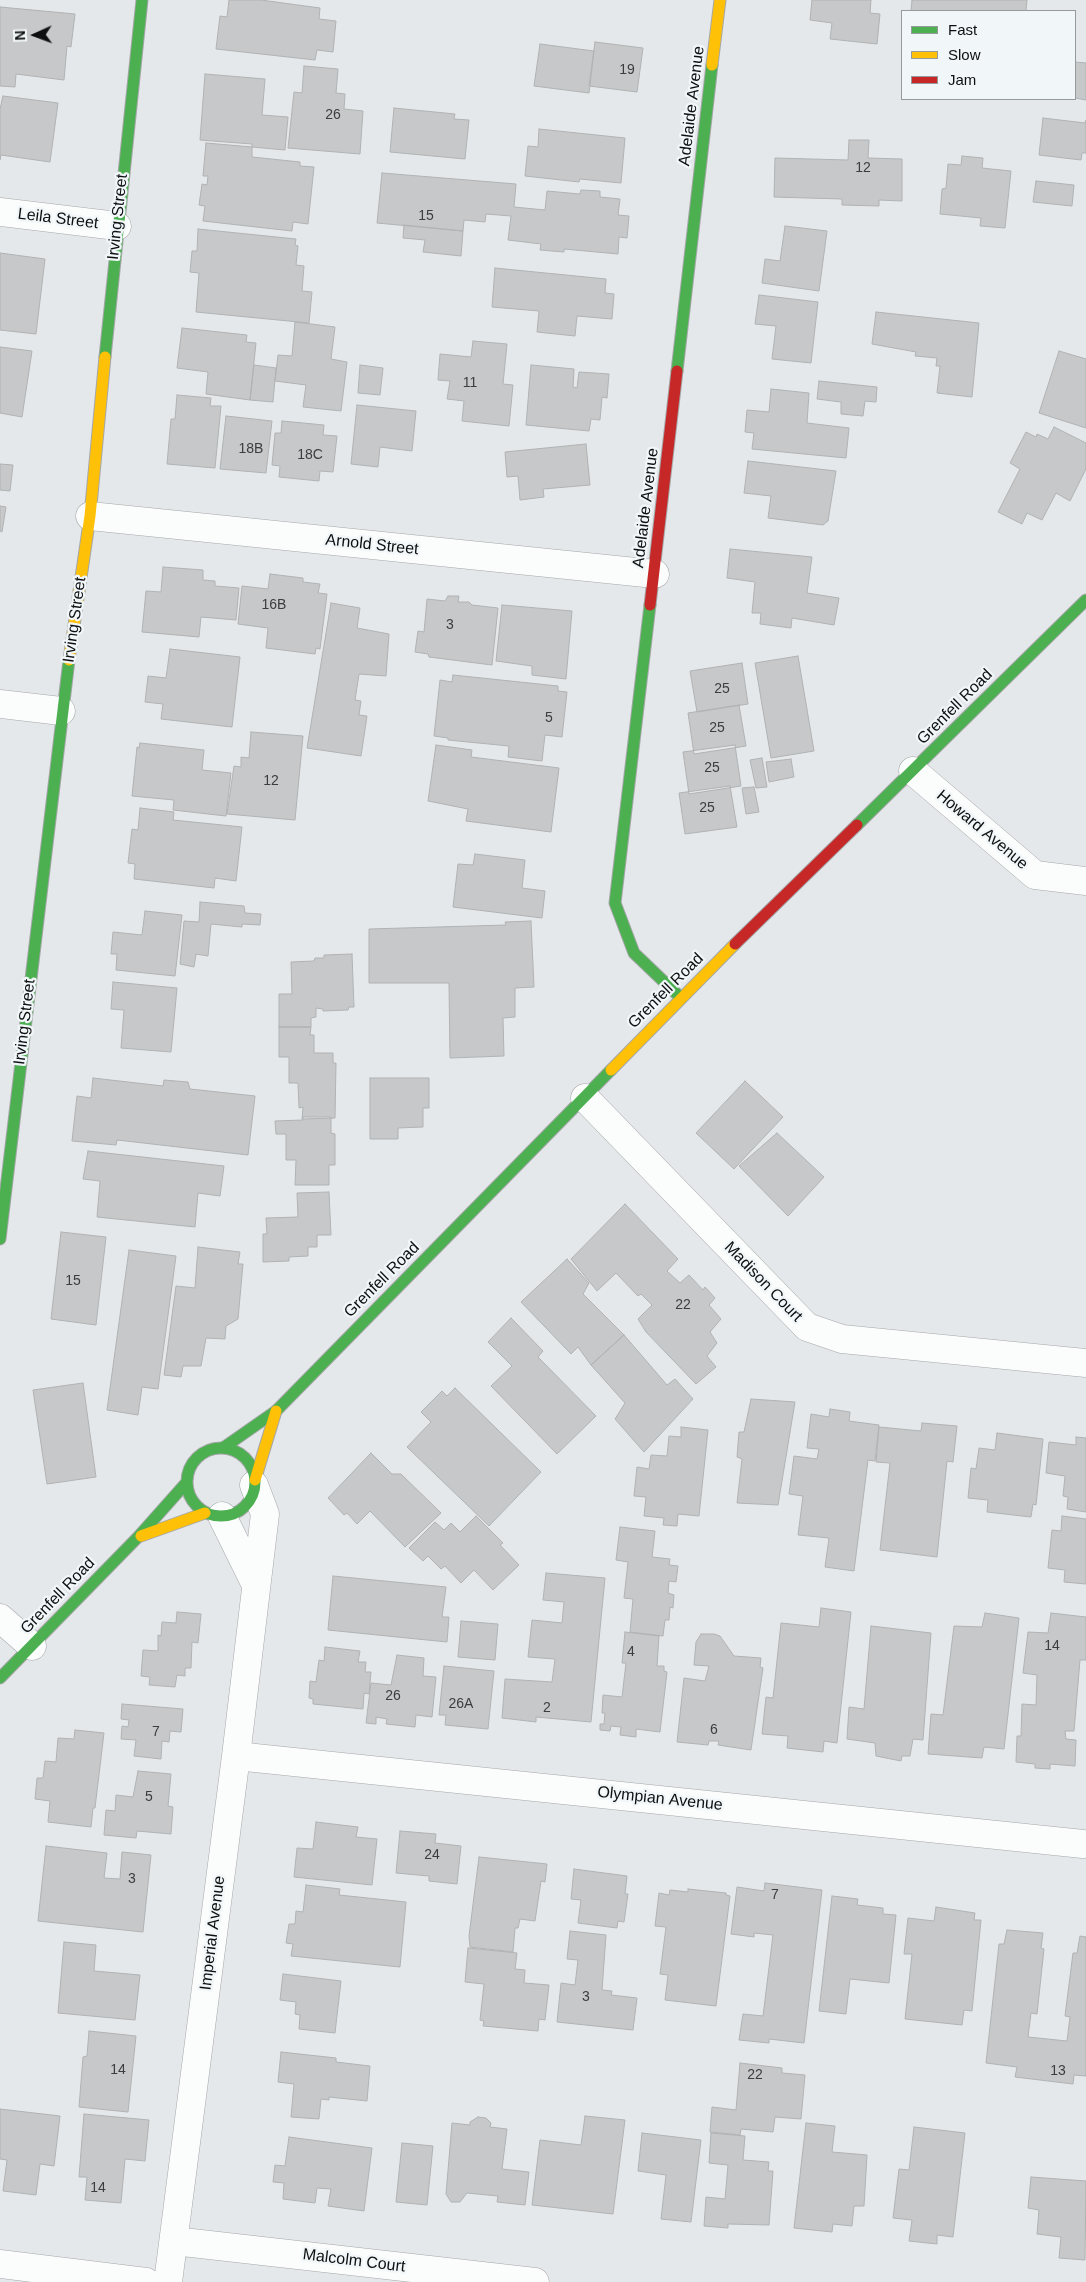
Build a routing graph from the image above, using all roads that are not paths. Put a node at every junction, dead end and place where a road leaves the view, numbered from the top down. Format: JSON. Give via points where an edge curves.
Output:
{"nodes":[{"id":1,"x":142,"y":0,"type":"edge"},
{"id":2,"x":720,"y":0,"type":"edge"},
{"id":3,"x":0,"y":212,"type":"edge"},
{"id":4,"x":117,"y":226,"type":"junction"},
{"id":5,"x":90,"y":516,"type":"junction"},
{"id":6,"x":655,"y":574,"type":"junction"},
{"id":7,"x":1086,"y":600,"type":"edge"},
{"id":8,"x":0,"y":704,"type":"edge"},
{"id":9,"x":61,"y":711,"type":"junction"},
{"id":10,"x":913,"y":771,"type":"junction"},
{"id":11,"x":1086,"y":881,"type":"edge"},
{"id":12,"x":680,"y":998,"type":"junction"},
{"id":13,"x":585,"y":1098,"type":"junction"},
{"id":14,"x":2,"y":1202,"type":"edge"},
{"id":15,"x":0,"y":1238,"type":"edge"},
{"id":16,"x":1086,"y":1363,"type":"edge"},
{"id":17,"x":276,"y":1411,"type":"junction"},
{"id":18,"x":223,"y":1448,"type":"junction"},
{"id":19,"x":187,"y":1482,"type":"junction"},
{"id":20,"x":254,"y":1482,"type":"junction"},
{"id":21,"x":214,"y":1514,"type":"junction"},
{"id":22,"x":139,"y":1536,"type":"junction"},
{"id":23,"x":256,"y":1585,"type":"junction"},
{"id":24,"x":0,"y":1618,"type":"edge"},
{"id":25,"x":32,"y":1646,"type":"junction"},
{"id":26,"x":0,"y":1678,"type":"edge"},
{"id":27,"x":236,"y":1756,"type":"junction"},
{"id":28,"x":1083,"y":1844,"type":"dead end"},
{"id":29,"x":174,"y":2241,"type":"junction"},
{"id":30,"x":0,"y":2264,"type":"edge"},
{"id":31,"x":146,"y":2282,"type":"edge"},
{"id":32,"x":168,"y":2282,"type":"edge"},
{"id":33,"x":535,"y":2282,"type":"edge"}],
"edges":[{"from":1,"to":4,"type":"street","name":"Irving Street"},
{"from":2,"to":6,"type":"street","name":"Adelaide Avenue"},
{"from":3,"to":4,"type":"street","name":"Leila Street"},
{"from":4,"to":5,"type":"street","name":"Irving Street"},
{"from":5,"to":6,"type":"street","name":"Arnold Street"},
{"from":5,"to":9,"type":"street","name":"Irving Street"},
{"from":6,"to":12,"type":"street","name":"Adelaide Avenue","via":[[615,903],[634,953]]},
{"from":7,"to":10,"type":"street","name":"Grenfell Road"},
{"from":8,"to":9,"type":"street"},
{"from":9,"to":14,"type":"street","name":"Irving Street"},
{"from":10,"to":11,"type":"street","name":"Howard Avenue","via":[[1035,875]]},
{"from":10,"to":12,"type":"street","name":"Grenfell Road"},
{"from":12,"to":13,"type":"street","name":"Grenfell Road"},
{"from":13,"to":16,"type":"street","name":"Madison Court","via":[[807,1327],[842,1339]]},
{"from":13,"to":17,"type":"street","name":"Grenfell Road"},
{"from":14,"to":15,"type":"street","name":"Irving Street"},
{"from":17,"to":18,"type":"street","name":"Grenfell Road"},
{"from":17,"to":20,"type":"street","name":"Grenfell Road"},
{"from":18,"to":19,"type":"street","name":"Grenfell Road","via":[[202,1454],[189,1471]]},
{"from":18,"to":20,"type":"street","via":[[241,1455],[253,1470]]},
{"from":19,"to":21,"type":"street","via":[[192,1500]]},
{"from":19,"to":22,"type":"street","name":"Grenfell Road"},
{"from":20,"to":21,"type":"street","name":"Grenfell Road","via":[[250,1501],[242,1509]]},
{"from":20,"to":23,"type":"street","name":"Imperial Avenue","via":[[264,1514]]},
{"from":21,"to":22,"type":"street","name":"Grenfell Road"},
{"from":21,"to":23,"type":"street"},
{"from":22,"to":25,"type":"street","name":"Grenfell Road"},
{"from":23,"to":27,"type":"street","name":"Imperial Avenue"},
{"from":24,"to":25,"type":"street"},
{"from":25,"to":26,"type":"street","name":"Grenfell Road"},
{"from":27,"to":28,"type":"street","name":"Olympian Avenue"},
{"from":27,"to":29,"type":"street","name":"Imperial Avenue"},
{"from":29,"to":32,"type":"street","name":"Imperial Avenue"},
{"from":29,"to":33,"type":"street","name":"Malcolm Court"},
{"from":30,"to":31,"type":"street"}]}
